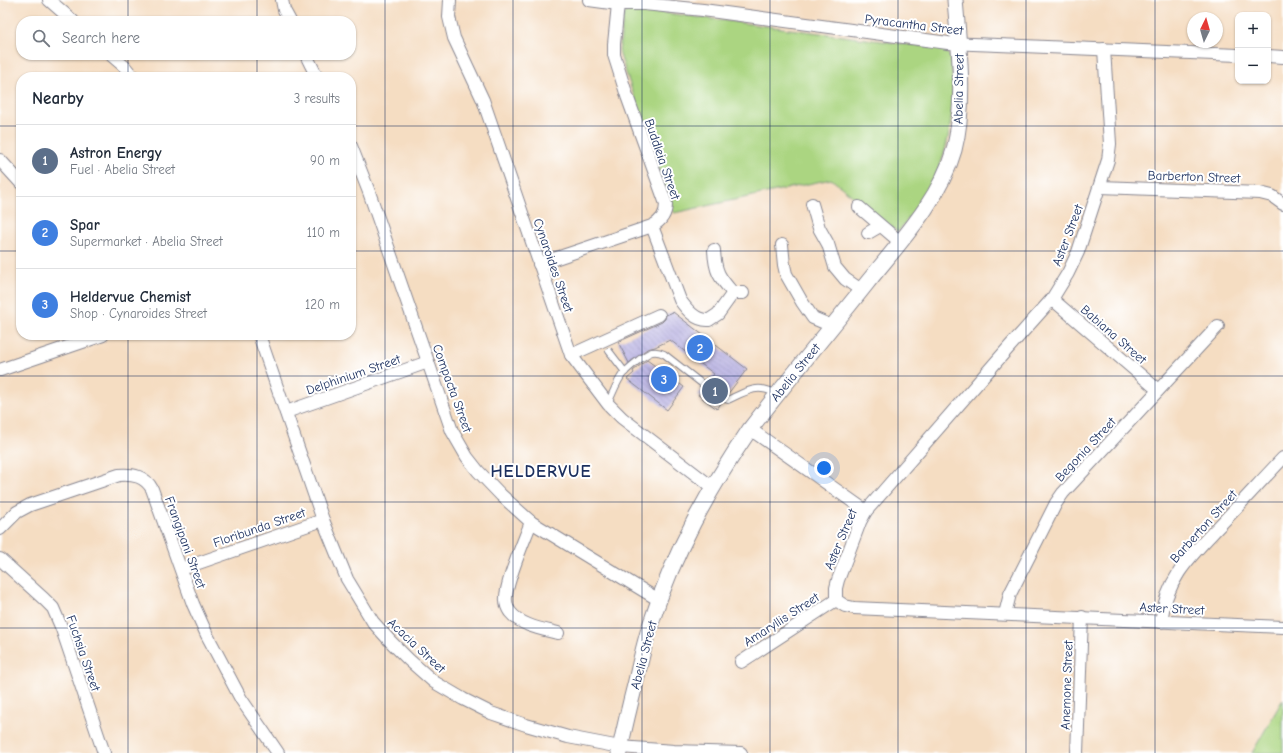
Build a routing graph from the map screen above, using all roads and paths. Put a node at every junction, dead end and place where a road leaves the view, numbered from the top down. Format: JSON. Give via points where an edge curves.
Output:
{"nodes":[{"id":1,"x":49,"y":0,"type":"edge"},
{"id":2,"x":282,"y":0,"type":"edge"},
{"id":3,"x":450,"y":0,"type":"edge"},
{"id":4,"x":589,"y":0,"type":"edge"},
{"id":5,"x":955,"y":0,"type":"edge"},
{"id":6,"x":618,"y":4,"type":"junction"},
{"id":7,"x":705,"y":5,"type":"edge"},
{"id":8,"x":67,"y":16,"type":"edge"},
{"id":9,"x":287,"y":16,"type":"edge"},
{"id":10,"x":959,"y":44,"type":"junction"},
{"id":11,"x":1104,"y":49,"type":"junction"},
{"id":12,"x":1235,"y":55,"type":"edge"},
{"id":13,"x":1271,"y":56,"type":"edge"},
{"id":14,"x":1283,"y":57,"type":"edge"},
{"id":15,"x":117,"y":60,"type":"edge"},
{"id":16,"x":308,"y":60,"type":"edge"},
{"id":17,"x":129,"y":72,"type":"edge"},
{"id":18,"x":314,"y":72,"type":"edge"},
{"id":19,"x":356,"y":159,"type":"edge"},
{"id":20,"x":0,"y":160,"type":"edge"},
{"id":21,"x":16,"y":178,"type":"edge"},
{"id":22,"x":1100,"y":187,"type":"junction"},
{"id":23,"x":812,"y":204,"type":"dead end"},
{"id":24,"x":1283,"y":204,"type":"edge"},
{"id":25,"x":859,"y":207,"type":"dead end"},
{"id":26,"x":652,"y":226,"type":"junction"},
{"id":27,"x":880,"y":226,"type":"junction"},
{"id":28,"x":868,"y":233,"type":"dead end"},
{"id":29,"x":900,"y":242,"type":"junction"},
{"id":30,"x":782,"y":245,"type":"dead end"},
{"id":31,"x":714,"y":250,"type":"dead end"},
{"id":32,"x":539,"y":264,"type":"junction"},
{"id":33,"x":861,"y":290,"type":"junction"},
{"id":34,"x":1052,"y":299,"type":"junction"},
{"id":35,"x":659,"y":315,"type":"dead end"},
{"id":36,"x":832,"y":326,"type":"junction"},
{"id":37,"x":1218,"y":326,"type":"dead end"},
{"id":38,"x":87,"y":340,"type":"edge"},
{"id":39,"x":261,"y":340,"type":"edge"},
{"id":40,"x":609,"y":351,"type":"dead end"},
{"id":41,"x":571,"y":355,"type":"junction"},
{"id":42,"x":428,"y":362,"type":"junction"},
{"id":43,"x":0,"y":370,"type":"edge"},
{"id":44,"x":625,"y":372,"type":"junction"},
{"id":45,"x":705,"y":386,"type":"dead end"},
{"id":46,"x":1158,"y":390,"type":"junction"},
{"id":47,"x":777,"y":394,"type":"junction"},
{"id":48,"x":725,"y":399,"type":"dead end"},
{"id":49,"x":608,"y":404,"type":"junction"},
{"id":50,"x":286,"y":412,"type":"junction"},
{"id":51,"x":750,"y":430,"type":"junction"},
{"id":52,"x":1283,"y":458,"type":"edge"},
{"id":53,"x":712,"y":487,"type":"junction"},
{"id":54,"x":866,"y":511,"type":"junction"},
{"id":55,"x":323,"y":520,"type":"junction"},
{"id":56,"x":531,"y":522,"type":"junction"},
{"id":57,"x":0,"y":529,"type":"edge"},
{"id":58,"x":0,"y":559,"type":"edge"},
{"id":59,"x":181,"y":569,"type":"junction"},
{"id":60,"x":659,"y":600,"type":"junction"},
{"id":61,"x":836,"y":600,"type":"junction"},
{"id":62,"x":1005,"y":614,"type":"junction"},
{"id":63,"x":1082,"y":617,"type":"junction"},
{"id":64,"x":1161,"y":622,"type":"junction"},
{"id":65,"x":1283,"y":627,"type":"edge"},
{"id":66,"x":558,"y":633,"type":"dead end"},
{"id":67,"x":741,"y":662,"type":"dead end"},
{"id":68,"x":620,"y":750,"type":"edge"},
{"id":69,"x":104,"y":753,"type":"edge"},
{"id":70,"x":278,"y":753,"type":"edge"},
{"id":71,"x":741,"y":753,"type":"edge"},
{"id":72,"x":1077,"y":753,"type":"edge"}],
"edges":[{"from":1,"to":8,"type":"street"},
{"from":2,"to":9,"type":"street"},
{"from":3,"to":32,"type":"street","name":"Cynaroides Street","via":[[449,17],[454,38],[483,100]]},
{"from":4,"to":6,"type":"street","name":"Pyracantha Street"},
{"from":5,"to":10,"type":"street","name":"Abelia Street"},
{"from":6,"to":7,"type":"street","name":"Pyracantha Street"},
{"from":6,"to":26,"type":"street","name":"Buddleia Street","via":[[614,44],[617,66],[666,204],[664,216]]},
{"from":7,"to":10,"type":"street","name":"Pyracantha Street"},
{"from":10,"to":11,"type":"street","name":"Pyracantha Street"},
{"from":10,"to":29,"type":"street","name":"Abelia Street","via":[[960,98],[954,150],[945,177],[933,199]]},
{"from":11,"to":12,"type":"street","name":"Pyracantha Street"},
{"from":11,"to":22,"type":"street","name":"Aster Street","via":[[1110,144]]},
{"from":13,"to":14,"type":"street"},
{"from":15,"to":17,"type":"street"},
{"from":16,"to":18,"type":"street"},
{"from":19,"to":42,"type":"street","name":"Compacta Street"},
{"from":20,"to":21,"type":"street"},
{"from":22,"to":24,"type":"street","name":"Barberton Street","via":[[1260,193],[1272,196]]},
{"from":22,"to":34,"type":"street","name":"Aster Street","via":[[1078,252]]},
{"from":23,"to":33,"type":"street","via":[[835,267]]},
{"from":25,"to":27,"type":"street"},
{"from":26,"to":31,"type":"street","via":[[680,300],[693,315],[705,320],[718,314],[738,293],[720,277],[714,262]]},
{"from":26,"to":32,"type":"street","name":"Buddleia Street"},
{"from":27,"to":28,"type":"street"},
{"from":27,"to":29,"type":"street"},
{"from":29,"to":33,"type":"street","name":"Abelia Street"},
{"from":30,"to":36,"type":"street","via":[[786,274],[802,302],[814,318]]},
{"from":32,"to":41,"type":"street","name":"Cynaroides Street"},
{"from":33,"to":36,"type":"street","name":"Abelia Street"},
{"from":34,"to":46,"type":"street","name":"Babiana Street"},
{"from":34,"to":54,"type":"street","name":"Aster Street"},
{"from":35,"to":41,"type":"street"},
{"from":36,"to":47,"type":"street","name":"Abelia Street"},
{"from":37,"to":46,"type":"street","name":"Begonia Street"},
{"from":38,"to":43,"type":"street"},
{"from":39,"to":50,"type":"street","name":"Acacia Street"},
{"from":40,"to":44,"type":"lane"},
{"from":41,"to":49,"type":"street","name":"Cynaroides Street"},
{"from":42,"to":50,"type":"street","name":"Delphinium Street"},
{"from":42,"to":56,"type":"street","name":"Compacta Street","via":[[452,431],[467,457],[501,495]]},
{"from":44,"to":45,"type":"lane","via":[[649,353],[660,352]]},
{"from":44,"to":49,"type":"lane"},
{"from":46,"to":62,"type":"street","name":"Begonia Street","via":[[1056,503],[1010,594]]},
{"from":47,"to":48,"type":"lane","via":[[758,388]]},
{"from":47,"to":51,"type":"street","name":"Abelia Street"},
{"from":49,"to":53,"type":"street","name":"Cynaroides Street","via":[[633,427]]},
{"from":50,"to":55,"type":"street","name":"Acacia Street"},
{"from":51,"to":53,"type":"street","name":"Abelia Street"},
{"from":51,"to":54,"type":"street"},
{"from":52,"to":64,"type":"street","name":"Barberton Street","via":[[1183,566],[1167,593]]},
{"from":53,"to":60,"type":"street","name":"Abelia Street","via":[[674,562]]},
{"from":54,"to":61,"type":"street","name":"Aster Street","via":[[838,580]]},
{"from":55,"to":59,"type":"street","name":"Floribunda Street"},
{"from":55,"to":68,"type":"street","name":"Acacia Street","via":[[347,580],[373,622],[434,682],[491,714]]},
{"from":56,"to":60,"type":"street","name":"Compacta Street"},
{"from":56,"to":66,"type":"street","via":[[508,583],[505,600],[510,612],[523,622]]},
{"from":57,"to":59,"type":"street","name":"Frangipani Street","via":[[17,512],[30,505],[119,475],[132,475],[144,479],[152,489]]},
{"from":58,"to":69,"type":"street","name":"Fuchsia Street","via":[[53,608]]},
{"from":59,"to":70,"type":"street","name":"Frangipani Street","via":[[193,604],[216,655]]},
{"from":60,"to":68,"type":"street","name":"Abelia Street","via":[[644,647]]},
{"from":61,"to":62,"type":"street","name":"Aster Street","via":[[854,608]]},
{"from":61,"to":67,"type":"street","name":"Amaryllis Street"},
{"from":62,"to":63,"type":"street","name":"Aster Street"},
{"from":63,"to":64,"type":"street","name":"Aster Street"},
{"from":63,"to":72,"type":"street","name":"Anemone Street"},
{"from":64,"to":65,"type":"street","name":"Aster Street"},
{"from":68,"to":71,"type":"street","name":"Acacia Street"}]}
